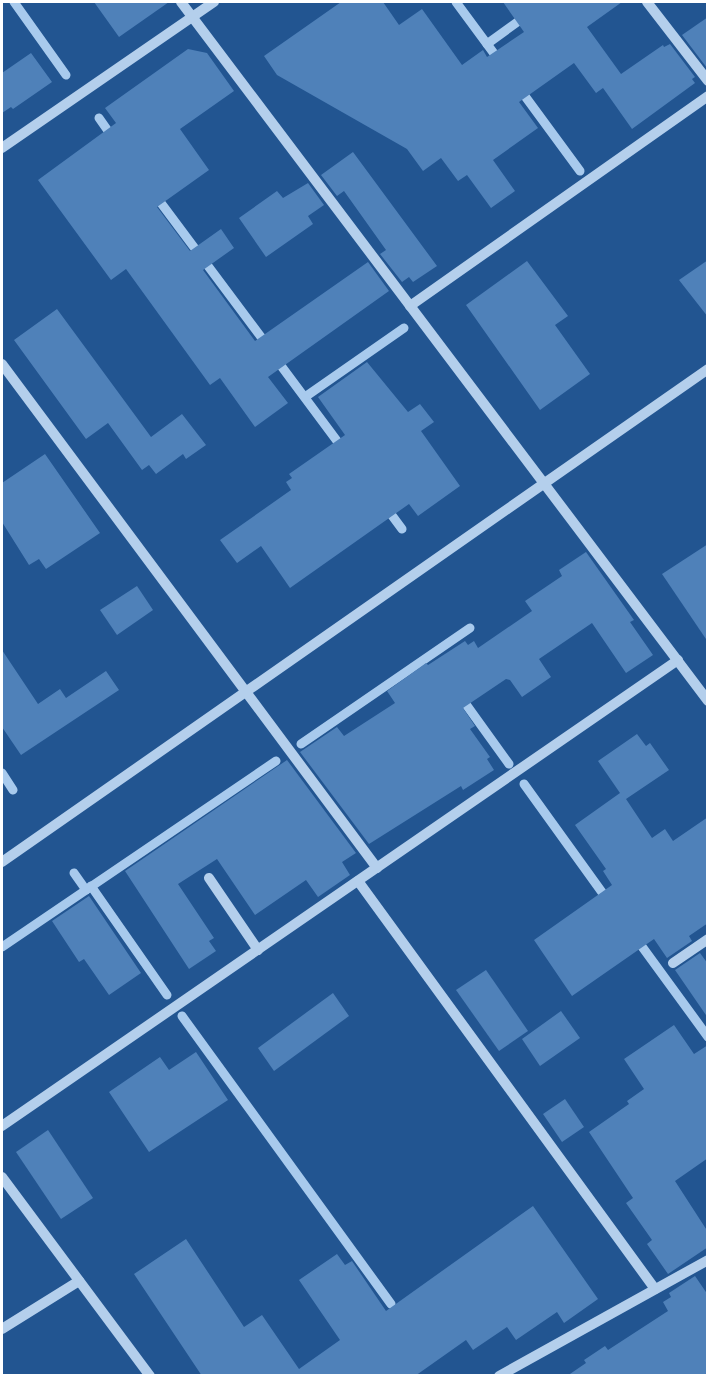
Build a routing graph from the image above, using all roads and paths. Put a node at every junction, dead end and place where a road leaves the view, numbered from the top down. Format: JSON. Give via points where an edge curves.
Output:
{"nodes":[{"id":1,"x":180,"y":2,"type":"edge"},
{"id":2,"x":214,"y":2,"type":"edge"},
{"id":3,"x":647,"y":2,"type":"edge"},
{"id":4,"x":192,"y":16,"type":"junction"},
{"id":5,"x":708,"y":81,"type":"edge"},
{"id":6,"x":708,"y":96,"type":"edge"},
{"id":7,"x":2,"y":148,"type":"edge"},
{"id":8,"x":410,"y":306,"type":"junction"},
{"id":9,"x":2,"y":364,"type":"edge"},
{"id":10,"x":708,"y":369,"type":"edge"},
{"id":11,"x":544,"y":483,"type":"junction"},
{"id":12,"x":678,"y":660,"type":"junction"},
{"id":13,"x":245,"y":692,"type":"junction"},
{"id":14,"x":708,"y":701,"type":"edge"},
{"id":15,"x":2,"y":862,"type":"edge"},
{"id":16,"x":377,"y":868,"type":"junction"},
{"id":17,"x":209,"y":878,"type":"dead end"},
{"id":18,"x":358,"y":881,"type":"junction"},
{"id":19,"x":708,"y":939,"type":"edge"},
{"id":20,"x":258,"y":950,"type":"junction"},
{"id":21,"x":673,"y":963,"type":"dead end"},
{"id":22,"x":2,"y":1126,"type":"edge"},
{"id":23,"x":2,"y":1177,"type":"edge"},
{"id":24,"x":708,"y":1260,"type":"edge"},
{"id":25,"x":79,"y":1281,"type":"junction"},
{"id":26,"x":655,"y":1289,"type":"junction"},
{"id":27,"x":2,"y":1329,"type":"edge"},
{"id":28,"x":150,"y":1376,"type":"edge"},
{"id":29,"x":499,"y":1376,"type":"edge"}],
"edges":[{"from":1,"to":4,"type":"street"},
{"from":2,"to":4,"type":"street"},
{"from":3,"to":5,"type":"street"},
{"from":4,"to":7,"type":"street"},
{"from":4,"to":8,"type":"street"},
{"from":6,"to":8,"type":"street"},
{"from":8,"to":11,"type":"street"},
{"from":9,"to":13,"type":"street"},
{"from":10,"to":11,"type":"street"},
{"from":11,"to":12,"type":"street"},
{"from":11,"to":13,"type":"street"},
{"from":12,"to":14,"type":"street"},
{"from":12,"to":16,"type":"street"},
{"from":13,"to":15,"type":"street"},
{"from":13,"to":16,"type":"street"},
{"from":16,"to":18,"type":"street"},
{"from":17,"to":20,"type":"street"},
{"from":18,"to":20,"type":"street"},
{"from":18,"to":26,"type":"street"},
{"from":19,"to":21,"type":"street"},
{"from":20,"to":22,"type":"street"},
{"from":23,"to":25,"type":"street"},
{"from":24,"to":26,"type":"street"},
{"from":25,"to":27,"type":"street"},
{"from":25,"to":28,"type":"street"},
{"from":26,"to":29,"type":"street"}]}
